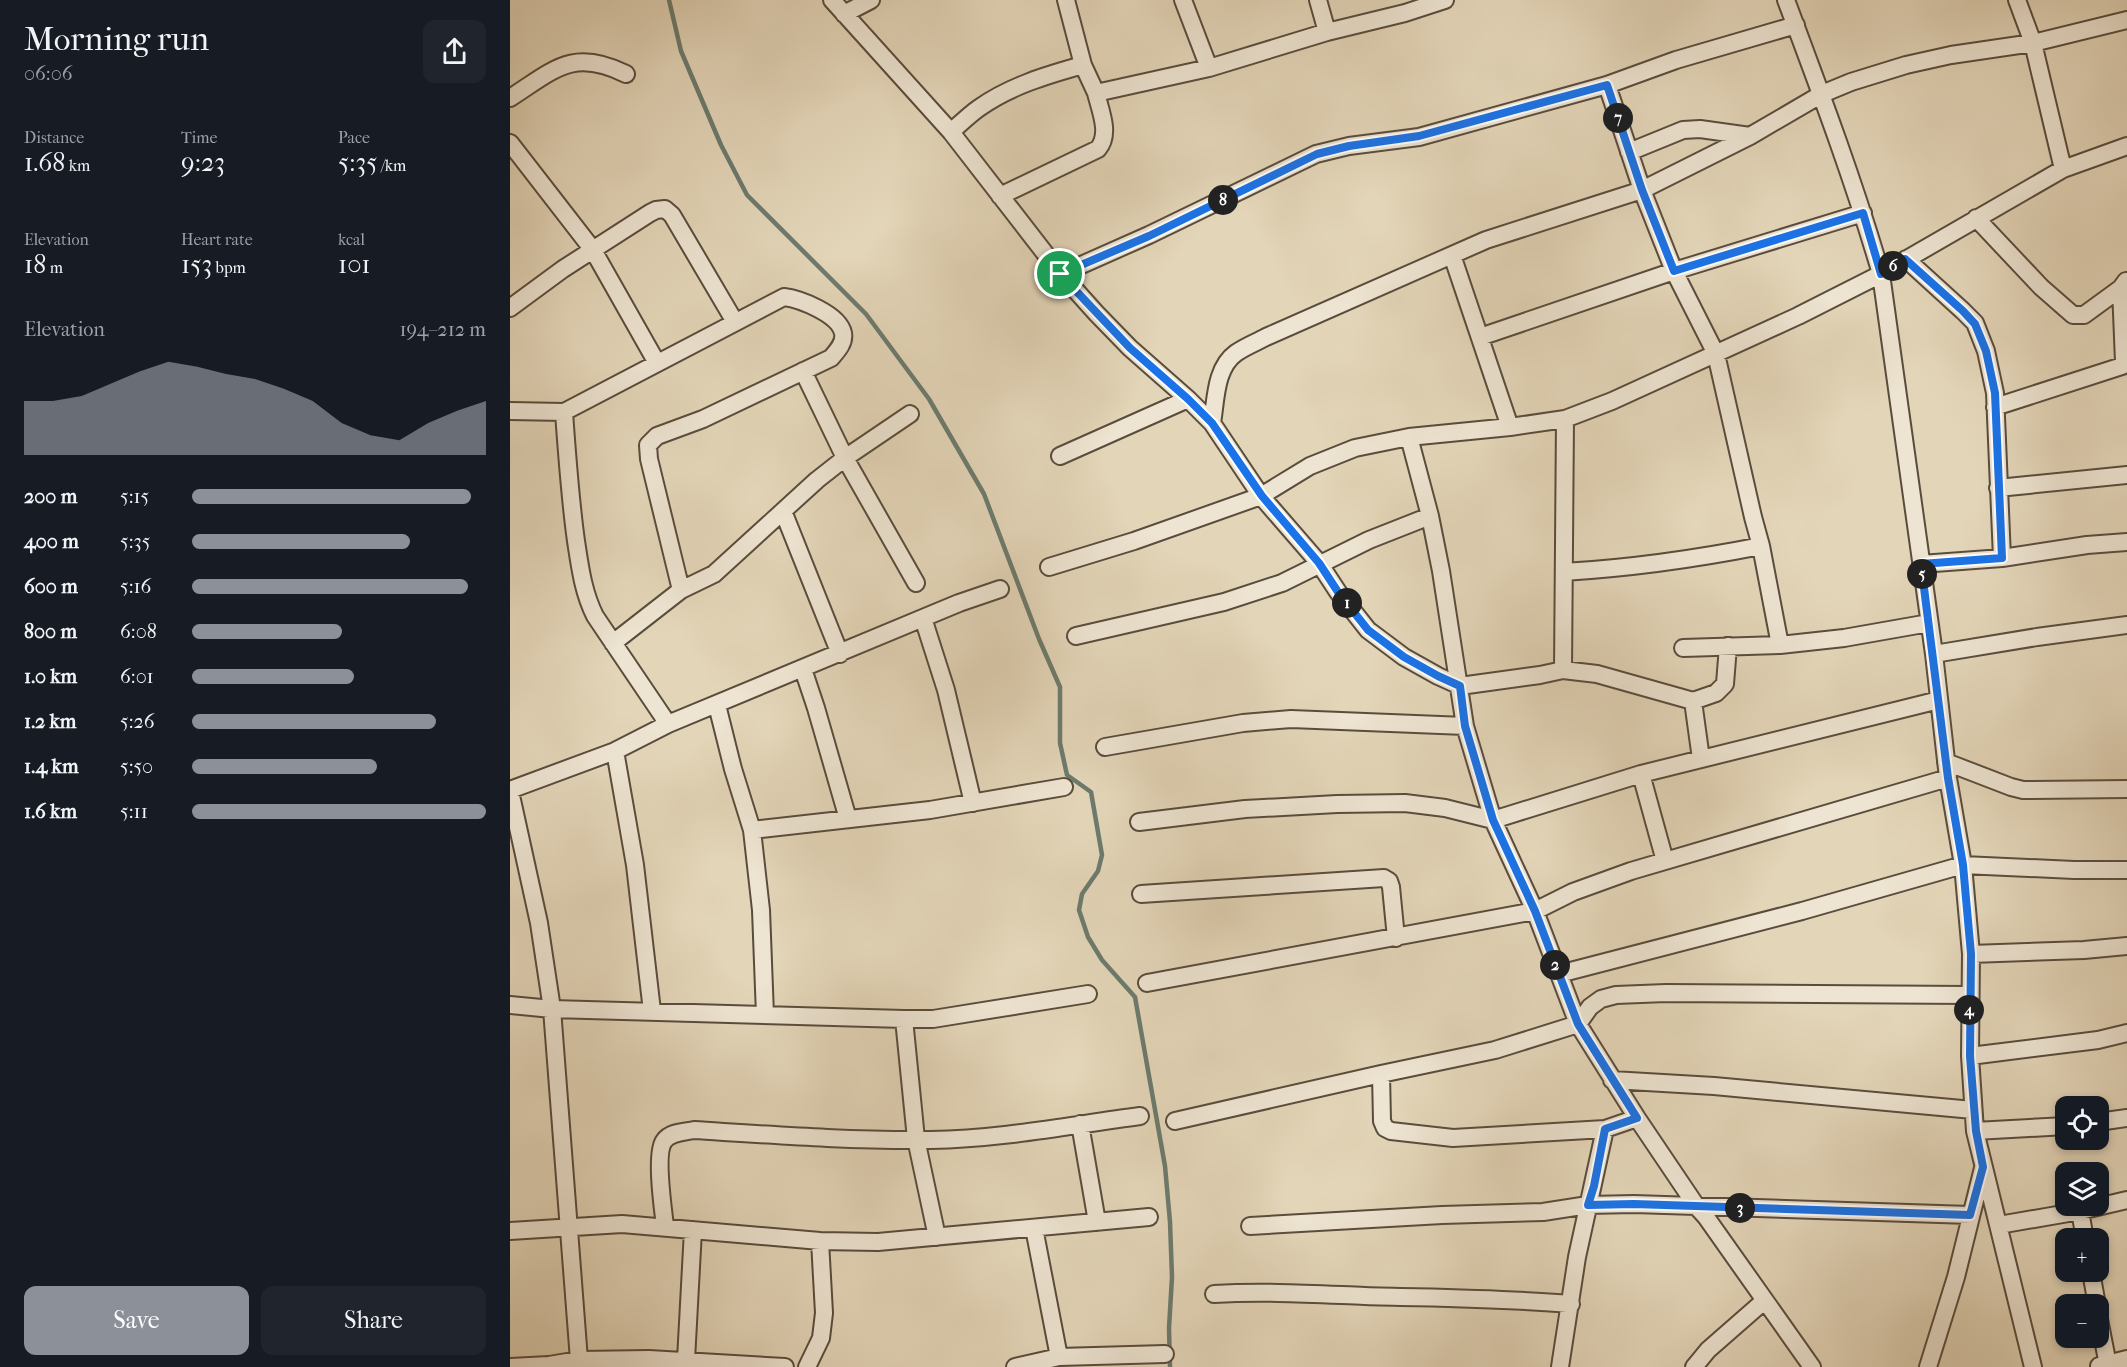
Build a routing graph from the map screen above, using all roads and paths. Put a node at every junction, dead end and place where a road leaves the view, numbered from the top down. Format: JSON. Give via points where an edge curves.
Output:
{"nodes":[{"id":1,"x":832,"y":0,"type":"edge"},
{"id":2,"x":871,"y":0,"type":"edge"},
{"id":3,"x":1066,"y":0,"type":"edge"},
{"id":4,"x":1183,"y":0,"type":"edge"},
{"id":5,"x":1318,"y":0,"type":"edge"},
{"id":6,"x":1445,"y":0,"type":"edge"},
{"id":7,"x":1786,"y":0,"type":"edge"},
{"id":8,"x":2017,"y":0,"type":"edge"},
{"id":9,"x":844,"y":14,"type":"junction"},
{"id":10,"x":2127,"y":20,"type":"edge"},
{"id":11,"x":1796,"y":25,"type":"junction"},
{"id":12,"x":1327,"y":32,"type":"junction"},
{"id":13,"x":2033,"y":43,"type":"junction"},
{"id":14,"x":1083,"y":66,"type":"junction"},
{"id":15,"x":1209,"y":68,"type":"junction"},
{"id":16,"x":626,"y":74,"type":"dead end"},
{"id":17,"x":1607,"y":85,"type":"junction"},
{"id":18,"x":1096,"y":93,"type":"junction"},
{"id":19,"x":1822,"y":94,"type":"junction"},
{"id":20,"x":510,"y":98,"type":"edge"},
{"id":21,"x":951,"y":132,"type":"junction"},
{"id":22,"x":1750,"y":136,"type":"junction"},
{"id":23,"x":510,"y":143,"type":"edge"},
{"id":24,"x":2127,"y":147,"type":"edge"},
{"id":25,"x":1629,"y":152,"type":"junction"},
{"id":26,"x":2063,"y":169,"type":"junction"},
{"id":27,"x":1642,"y":190,"type":"junction"},
{"id":28,"x":1000,"y":196,"type":"junction"},
{"id":29,"x":1863,"y":213,"type":"junction"},
{"id":30,"x":1976,"y":218,"type":"junction"},
{"id":31,"x":593,"y":250,"type":"junction"},
{"id":32,"x":1452,"y":255,"type":"junction"},
{"id":33,"x":1905,"y":259,"type":"junction"},
{"id":34,"x":1674,"y":271,"type":"junction"},
{"id":35,"x":1060,"y":274,"type":"junction"},
{"id":36,"x":1881,"y":274,"type":"junction"},
{"id":37,"x":2124,"y":284,"type":"edge"},
{"id":38,"x":510,"y":308,"type":"edge"},
{"id":39,"x":735,"y":322,"type":"junction"},
{"id":40,"x":1480,"y":337,"type":"junction"},
{"id":41,"x":1716,"y":354,"type":"junction"},
{"id":42,"x":657,"y":363,"type":"junction"},
{"id":43,"x":803,"y":371,"type":"junction"},
{"id":44,"x":1188,"y":399,"type":"junction"},
{"id":45,"x":1995,"y":407,"type":"junction"},
{"id":46,"x":510,"y":411,"type":"edge"},
{"id":47,"x":564,"y":411,"type":"junction"},
{"id":48,"x":910,"y":414,"type":"dead end"},
{"id":49,"x":1565,"y":419,"type":"junction"},
{"id":50,"x":1212,"y":423,"type":"junction"},
{"id":51,"x":1510,"y":427,"type":"junction"},
{"id":52,"x":1409,"y":437,"type":"junction"},
{"id":53,"x":1060,"y":456,"type":"dead end"},
{"id":54,"x":845,"y":458,"type":"junction"},
{"id":55,"x":2127,"y":475,"type":"edge"},
{"id":56,"x":1998,"y":488,"type":"junction"},
{"id":57,"x":1262,"y":496,"type":"junction"},
{"id":58,"x":783,"y":511,"type":"junction"},
{"id":59,"x":1430,"y":516,"type":"junction"},
{"id":60,"x":2127,"y":542,"type":"edge"},
{"id":61,"x":1761,"y":546,"type":"junction"},
{"id":62,"x":2002,"y":558,"type":"junction"},
{"id":63,"x":1319,"y":563,"type":"junction"},
{"id":64,"x":1921,"y":564,"type":"junction"},
{"id":65,"x":1049,"y":567,"type":"dead end"},
{"id":66,"x":1564,"y":572,"type":"junction"},
{"id":67,"x":916,"y":584,"type":"dead end"},
{"id":68,"x":1000,"y":589,"type":"dead end"},
{"id":69,"x":681,"y":590,"type":"junction"},
{"id":70,"x":923,"y":618,"type":"junction"},
{"id":71,"x":1929,"y":623,"type":"junction"},
{"id":72,"x":2127,"y":626,"type":"edge"},
{"id":73,"x":1076,"y":636,"type":"dead end"},
{"id":74,"x":613,"y":643,"type":"junction"},
{"id":75,"x":1780,"y":645,"type":"junction"},
{"id":76,"x":1728,"y":646,"type":"junction"},
{"id":77,"x":1683,"y":648,"type":"dead end"},
{"id":78,"x":840,"y":654,"type":"junction"},
{"id":79,"x":1934,"y":654,"type":"junction"},
{"id":80,"x":803,"y":669,"type":"junction"},
{"id":81,"x":1563,"y":670,"type":"junction"},
{"id":82,"x":1460,"y":686,"type":"junction"},
{"id":83,"x":1693,"y":700,"type":"junction"},
{"id":84,"x":1939,"y":700,"type":"junction"},
{"id":85,"x":717,"y":705,"type":"junction"},
{"id":86,"x":668,"y":724,"type":"junction"},
{"id":87,"x":1465,"y":726,"type":"junction"},
{"id":88,"x":1106,"y":747,"type":"dead end"},
{"id":89,"x":615,"y":751,"type":"junction"},
{"id":90,"x":1701,"y":759,"type":"junction"},
{"id":91,"x":1947,"y":770,"type":"junction"},
{"id":92,"x":1641,"y":774,"type":"junction"},
{"id":93,"x":1064,"y":787,"type":"dead end"},
{"id":94,"x":2127,"y":789,"type":"edge"},
{"id":95,"x":510,"y":790,"type":"edge"},
{"id":96,"x":973,"y":803,"type":"junction"},
{"id":97,"x":848,"y":819,"type":"junction"},
{"id":98,"x":1493,"y":820,"type":"junction"},
{"id":99,"x":1139,"y":822,"type":"dead end"},
{"id":100,"x":752,"y":830,"type":"junction"},
{"id":101,"x":1665,"y":861,"type":"junction"},
{"id":102,"x":1963,"y":865,"type":"junction"},
{"id":103,"x":2127,"y":870,"type":"edge"},
{"id":104,"x":1141,"y":894,"type":"dead end"},
{"id":105,"x":1535,"y":911,"type":"junction"},
{"id":106,"x":1396,"y":938,"type":"junction"},
{"id":107,"x":2127,"y":946,"type":"edge"},
{"id":108,"x":1971,"y":954,"type":"junction"},
{"id":109,"x":1559,"y":974,"type":"junction"},
{"id":110,"x":1147,"y":983,"type":"dead end"},
{"id":111,"x":1088,"y":994,"type":"dead end"},
{"id":112,"x":1969,"y":995,"type":"junction"},
{"id":113,"x":510,"y":1005,"type":"edge"},
{"id":114,"x":552,"y":1009,"type":"junction"},
{"id":115,"x":652,"y":1011,"type":"junction"},
{"id":116,"x":765,"y":1015,"type":"junction"},
{"id":117,"x":904,"y":1019,"type":"junction"},
{"id":118,"x":1578,"y":1024,"type":"junction"},
{"id":119,"x":2127,"y":1033,"type":"edge"},
{"id":120,"x":1970,"y":1056,"type":"junction"},
{"id":121,"x":1381,"y":1074,"type":"junction"},
{"id":122,"x":1612,"y":1080,"type":"junction"},
{"id":123,"x":1973,"y":1110,"type":"junction"},
{"id":124,"x":1140,"y":1116,"type":"dead end"},
{"id":125,"x":1637,"y":1118,"type":"junction"},
{"id":126,"x":2127,"y":1118,"type":"edge"},
{"id":127,"x":2109,"y":1120,"type":"edge"},
{"id":128,"x":1175,"y":1121,"type":"dead end"},
{"id":129,"x":1080,"y":1124,"type":"junction"},
{"id":130,"x":2055,"y":1127,"type":"edge"},
{"id":131,"x":1605,"y":1129,"type":"junction"},
{"id":132,"x":1976,"y":1131,"type":"junction"},
{"id":133,"x":916,"y":1140,"type":"junction"},
{"id":134,"x":1983,"y":1167,"type":"junction"},
{"id":135,"x":2127,"y":1200,"type":"edge"},
{"id":136,"x":2109,"y":1204,"type":"edge"},
{"id":137,"x":1588,"y":1205,"type":"junction"},
{"id":138,"x":1697,"y":1207,"type":"junction"},
{"id":139,"x":1970,"y":1215,"type":"junction"},
{"id":140,"x":2055,"y":1215,"type":"edge"},
{"id":141,"x":1149,"y":1217,"type":"dead end"},
{"id":142,"x":1097,"y":1222,"type":"junction"},
{"id":143,"x":1999,"y":1225,"type":"junction"},
{"id":144,"x":665,"y":1226,"type":"junction"},
{"id":145,"x":1250,"y":1226,"type":"dead end"},
{"id":146,"x":569,"y":1227,"type":"junction"},
{"id":147,"x":1034,"y":1228,"type":"junction"},
{"id":148,"x":693,"y":1230,"type":"junction"},
{"id":149,"x":510,"y":1231,"type":"edge"},
{"id":150,"x":937,"y":1237,"type":"junction"},
{"id":151,"x":820,"y":1241,"type":"junction"},
{"id":152,"x":1214,"y":1294,"type":"dead end"},
{"id":153,"x":1764,"y":1301,"type":"junction"},
{"id":154,"x":1571,"y":1304,"type":"junction"},
{"id":155,"x":2101,"y":1348,"type":"edge"},
{"id":156,"x":1164,"y":1354,"type":"dead end"},
{"id":157,"x":1059,"y":1357,"type":"junction"},
{"id":158,"x":2127,"y":1359,"type":"edge"},
{"id":159,"x":579,"y":1360,"type":"junction"},
{"id":160,"x":686,"y":1360,"type":"junction"},
{"id":161,"x":549,"y":1366,"type":"edge"},
{"id":162,"x":2102,"y":1366,"type":"edge"},
{"id":163,"x":510,"y":1367,"type":"edge"},
{"id":164,"x":785,"y":1367,"type":"edge"},
{"id":165,"x":807,"y":1367,"type":"edge"},
{"id":166,"x":1015,"y":1367,"type":"edge"},
{"id":167,"x":1560,"y":1367,"type":"edge"},
{"id":168,"x":1694,"y":1367,"type":"edge"},
{"id":169,"x":1812,"y":1367,"type":"edge"},
{"id":170,"x":1928,"y":1367,"type":"edge"},
{"id":171,"x":2032,"y":1367,"type":"edge"}],
"edges":[{"from":1,"to":9,"type":"street"},
{"from":2,"to":9,"type":"street"},
{"from":3,"to":14,"type":"street"},
{"from":4,"to":15,"type":"street"},
{"from":5,"to":12,"type":"street"},
{"from":6,"to":12,"type":"street"},
{"from":7,"to":11,"type":"street"},
{"from":8,"to":13,"type":"street"},
{"from":9,"to":21,"type":"street"},
{"from":10,"to":13,"type":"street"},
{"from":11,"to":17,"type":"street"},
{"from":11,"to":19,"type":"street"},
{"from":12,"to":15,"type":"street"},
{"from":13,"to":19,"type":"street","via":[[1906,65]]},
{"from":13,"to":26,"type":"street"},
{"from":14,"to":18,"type":"street"},
{"from":14,"to":21,"type":"street","via":[[1007,92],[979,108]]},
{"from":15,"to":18,"type":"street"},
{"from":16,"to":20,"type":"street","via":[[606,64],[571,63]]},
{"from":17,"to":25,"type":"street"},
{"from":17,"to":35,"type":"street","via":[[1419,136],[1317,154],[1149,236]]},
{"from":18,"to":28,"type":"street","via":[[1104,136],[1098,149]]},
{"from":19,"to":22,"type":"street"},
{"from":19,"to":29,"type":"street"},
{"from":21,"to":28,"type":"street"},
{"from":22,"to":25,"type":"street","via":[[1683,129]]},
{"from":22,"to":27,"type":"street"},
{"from":23,"to":31,"type":"street"},
{"from":24,"to":26,"type":"street"},
{"from":25,"to":27,"type":"street"},
{"from":26,"to":30,"type":"street"},
{"from":27,"to":32,"type":"street"},
{"from":27,"to":34,"type":"street"},
{"from":28,"to":35,"type":"street"},
{"from":29,"to":34,"type":"street"},
{"from":29,"to":36,"type":"street"},
{"from":30,"to":33,"type":"street"},
{"from":30,"to":37,"type":"street","via":[[2073,315],[2084,315]]},
{"from":31,"to":38,"type":"street"},
{"from":31,"to":39,"type":"street","via":[[650,213],[665,208]]},
{"from":31,"to":42,"type":"street"},
{"from":32,"to":40,"type":"street"},
{"from":32,"to":50,"type":"street","via":[[1235,353],[1219,378]]},
{"from":33,"to":36,"type":"street"},
{"from":33,"to":45,"type":"street","via":[[1975,324],[1986,351]]},
{"from":34,"to":40,"type":"street"},
{"from":34,"to":41,"type":"street"},
{"from":35,"to":44,"type":"street","via":[[1130,348]]},
{"from":36,"to":41,"type":"street"},
{"from":36,"to":64,"type":"street"},
{"from":37,"to":45,"type":"street","via":[[2122,366]]},
{"from":39,"to":42,"type":"street"},
{"from":39,"to":43,"type":"street","via":[[784,297],[818,308],[839,325],[843,334],[841,347],[831,358]]},
{"from":40,"to":51,"type":"street"},
{"from":41,"to":49,"type":"street"},
{"from":41,"to":61,"type":"street"},
{"from":42,"to":47,"type":"street"},
{"from":43,"to":54,"type":"street"},
{"from":43,"to":69,"type":"street","via":[[657,436],[648,446]]},
{"from":44,"to":50,"type":"street"},
{"from":44,"to":53,"type":"street"},
{"from":45,"to":56,"type":"street"},
{"from":46,"to":47,"type":"street"},
{"from":47,"to":74,"type":"street","via":[[582,582],[595,616]]},
{"from":48,"to":54,"type":"street"},
{"from":49,"to":51,"type":"street"},
{"from":49,"to":66,"type":"street"},
{"from":50,"to":57,"type":"street"},
{"from":51,"to":52,"type":"street"},
{"from":52,"to":57,"type":"street","via":[[1332,457]]},
{"from":52,"to":59,"type":"street"},
{"from":54,"to":58,"type":"street"},
{"from":54,"to":67,"type":"street"},
{"from":55,"to":56,"type":"street"},
{"from":56,"to":62,"type":"street"},
{"from":57,"to":63,"type":"street"},
{"from":57,"to":65,"type":"street","via":[[1134,542]]},
{"from":58,"to":69,"type":"street","via":[[714,574]]},
{"from":58,"to":78,"type":"street"},
{"from":59,"to":63,"type":"street"},
{"from":59,"to":82,"type":"street"},
{"from":60,"to":62,"type":"street"},
{"from":61,"to":66,"type":"street","via":[[1702,558]]},
{"from":61,"to":75,"type":"street"},
{"from":62,"to":64,"type":"street"},
{"from":63,"to":73,"type":"street","via":[[1282,583],[1224,602]]},
{"from":63,"to":82,"type":"street","via":[[1368,630],[1404,657]]},
{"from":64,"to":71,"type":"street"},
{"from":66,"to":81,"type":"street"},
{"from":68,"to":70,"type":"street"},
{"from":69,"to":74,"type":"street"},
{"from":70,"to":78,"type":"street"},
{"from":70,"to":96,"type":"street"},
{"from":71,"to":75,"type":"street"},
{"from":71,"to":79,"type":"street"},
{"from":72,"to":79,"type":"street"},
{"from":74,"to":86,"type":"street"},
{"from":75,"to":76,"type":"street"},
{"from":76,"to":77,"type":"street"},
{"from":76,"to":83,"type":"street","via":[[1725,684],[1716,693]]},
{"from":78,"to":80,"type":"street"},
{"from":79,"to":84,"type":"street"},
{"from":80,"to":85,"type":"street"},
{"from":80,"to":97,"type":"street"},
{"from":81,"to":82,"type":"street"},
{"from":81,"to":83,"type":"street","via":[[1597,674]]},
{"from":82,"to":87,"type":"street"},
{"from":83,"to":90,"type":"street"},
{"from":84,"to":90,"type":"street"},
{"from":84,"to":91,"type":"street"},
{"from":85,"to":86,"type":"street"},
{"from":85,"to":100,"type":"street"},
{"from":86,"to":89,"type":"street"},
{"from":87,"to":88,"type":"street","via":[[1291,720],[1243,723]]},
{"from":87,"to":98,"type":"street"},
{"from":89,"to":95,"type":"street"},
{"from":89,"to":115,"type":"street","via":[[635,866]]},
{"from":90,"to":92,"type":"street"},
{"from":91,"to":94,"type":"street","via":[[2023,790]]},
{"from":91,"to":101,"type":"street"},
{"from":91,"to":102,"type":"street"},
{"from":92,"to":98,"type":"street"},
{"from":92,"to":101,"type":"street"},
{"from":93,"to":96,"type":"street"},
{"from":95,"to":114,"type":"street","via":[[539,923]]},
{"from":96,"to":97,"type":"street"},
{"from":97,"to":100,"type":"street"},
{"from":98,"to":99,"type":"street","via":[[1445,807],[1404,803],[1245,809]]},
{"from":98,"to":105,"type":"street"},
{"from":100,"to":116,"type":"street","via":[[761,910]]},
{"from":101,"to":105,"type":"street","via":[[1596,883]]},
{"from":102,"to":103,"type":"street"},
{"from":102,"to":108,"type":"street"},
{"from":102,"to":109,"type":"street"},
{"from":104,"to":106,"type":"street","via":[[1384,878],[1392,887]]},
{"from":105,"to":106,"type":"street"},
{"from":105,"to":109,"type":"street"},
{"from":106,"to":110,"type":"street"},
{"from":107,"to":108,"type":"street"},
{"from":108,"to":112,"type":"street"},
{"from":109,"to":118,"type":"street"},
{"from":111,"to":117,"type":"street","via":[[933,1019]]},
{"from":112,"to":118,"type":"street","via":[[1616,995],[1595,1003]]},
{"from":112,"to":120,"type":"street"},
{"from":113,"to":114,"type":"street"},
{"from":114,"to":115,"type":"street"},
{"from":114,"to":146,"type":"street"},
{"from":115,"to":116,"type":"street"},
{"from":116,"to":117,"type":"street"},
{"from":117,"to":133,"type":"street"},
{"from":118,"to":121,"type":"street","via":[[1496,1050]]},
{"from":118,"to":122,"type":"street"},
{"from":119,"to":120,"type":"street"},
{"from":120,"to":123,"type":"street"},
{"from":121,"to":128,"type":"street"},
{"from":121,"to":131,"type":"street","via":[[1382,1121],[1391,1131],[1452,1138]]},
{"from":122,"to":123,"type":"street"},
{"from":122,"to":125,"type":"street"},
{"from":123,"to":132,"type":"street"},
{"from":124,"to":129,"type":"street"},
{"from":125,"to":131,"type":"street"},
{"from":125,"to":138,"type":"street"},
{"from":126,"to":127,"type":"street"},
{"from":129,"to":133,"type":"street","via":[[994,1136]]},
{"from":129,"to":142,"type":"street"},
{"from":130,"to":132,"type":"street"},
{"from":131,"to":137,"type":"street"},
{"from":132,"to":134,"type":"street"},
{"from":133,"to":144,"type":"street","via":[[694,1130],[674,1133],[661,1148]]},
{"from":133,"to":150,"type":"street"},
{"from":134,"to":139,"type":"street"},
{"from":134,"to":143,"type":"street"},
{"from":135,"to":136,"type":"street"},
{"from":137,"to":138,"type":"street"},
{"from":137,"to":145,"type":"street","via":[[1544,1212]]},
{"from":137,"to":154,"type":"street"},
{"from":138,"to":139,"type":"street"},
{"from":138,"to":153,"type":"street"},
{"from":139,"to":170,"type":"street","via":[[1956,1277]]},
{"from":140,"to":143,"type":"street"},
{"from":141,"to":142,"type":"street"},
{"from":142,"to":147,"type":"street"},
{"from":143,"to":171,"type":"street"},
{"from":144,"to":146,"type":"street"},
{"from":144,"to":148,"type":"street"},
{"from":146,"to":149,"type":"street"},
{"from":146,"to":159,"type":"street"},
{"from":147,"to":150,"type":"street"},
{"from":147,"to":157,"type":"street"},
{"from":148,"to":151,"type":"street"},
{"from":148,"to":160,"type":"street"},
{"from":150,"to":151,"type":"street"},
{"from":151,"to":165,"type":"street","via":[[824,1313],[821,1338]]},
{"from":152,"to":154,"type":"street","via":[[1307,1292]]},
{"from":153,"to":168,"type":"street"},
{"from":153,"to":169,"type":"street"},
{"from":154,"to":167,"type":"street"},
{"from":155,"to":162,"type":"street"},
{"from":156,"to":157,"type":"street"},
{"from":157,"to":166,"type":"street"},
{"from":158,"to":162,"type":"street"},
{"from":159,"to":160,"type":"street"},
{"from":159,"to":161,"type":"street"},
{"from":160,"to":164,"type":"street"},
{"from":161,"to":163,"type":"street"}]}
